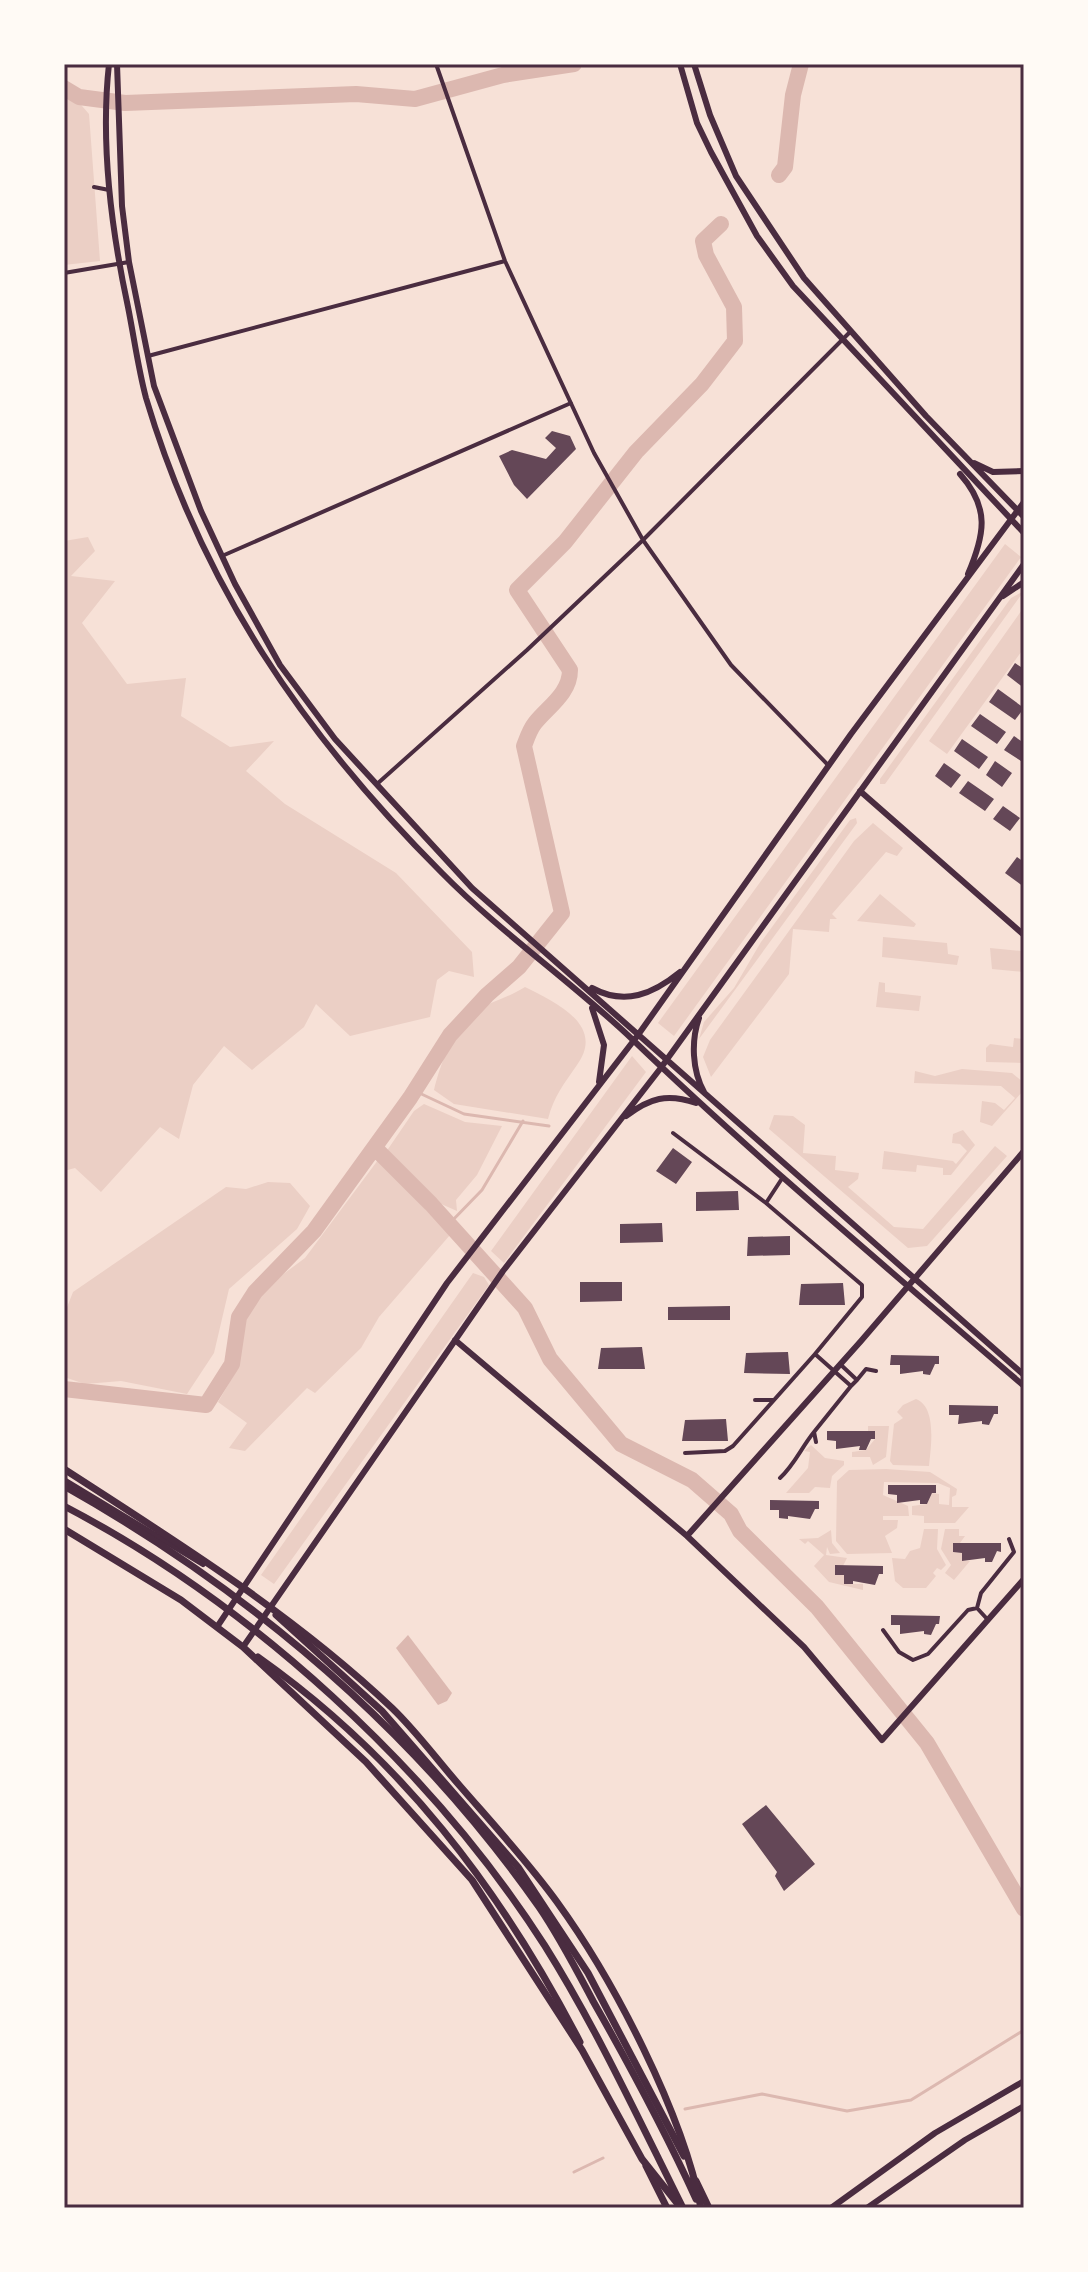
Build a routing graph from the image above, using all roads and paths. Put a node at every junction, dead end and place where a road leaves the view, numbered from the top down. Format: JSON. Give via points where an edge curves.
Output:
{"nodes":[{"id":1,"x":109,"y":64,"type":"edge"},
{"id":2,"x":117,"y":64,"type":"edge"},
{"id":3,"x":695,"y":66,"type":"edge"},
{"id":4,"x":436,"y":67,"type":"edge"},
{"id":5,"x":681,"y":67,"type":"edge"},
{"id":6,"x":94,"y":187,"type":"dead end"},
{"id":7,"x":109,"y":190,"type":"junction"},
{"id":8,"x":505,"y":261,"type":"junction"},
{"id":9,"x":129,"y":262,"type":"junction"},
{"id":10,"x":119,"y":264,"type":"junction"},
{"id":11,"x":64,"y":273,"type":"edge"},
{"id":12,"x":850,"y":332,"type":"junction"},
{"id":13,"x":840,"y":339,"type":"junction"},
{"id":14,"x":148,"y":356,"type":"junction"},
{"id":15,"x":572,"y":403,"type":"junction"},
{"id":16,"x":942,"y":449,"type":"junction"},
{"id":17,"x":970,"y":462,"type":"junction"},
{"id":18,"x":1024,"y":471,"type":"edge"},
{"id":19,"x":1024,"y":502,"type":"edge"},
{"id":20,"x":1017,"y":511,"type":"junction"},
{"id":21,"x":1024,"y":517,"type":"edge"},
{"id":22,"x":1011,"y":521,"type":"junction"},
{"id":23,"x":1024,"y":533,"type":"edge"},
{"id":24,"x":643,"y":540,"type":"junction"},
{"id":25,"x":222,"y":556,"type":"junction"},
{"id":26,"x":1024,"y":564,"type":"edge"},
{"id":27,"x":1024,"y":582,"type":"edge"},
{"id":28,"x":963,"y":585,"type":"junction"},
{"id":29,"x":997,"y":601,"type":"junction"},
{"id":30,"x":829,"y":766,"type":"junction"},
{"id":31,"x":375,"y":785,"type":"junction"},
{"id":32,"x":860,"y":791,"type":"junction"},
{"id":33,"x":1024,"y":935,"type":"edge"},
{"id":34,"x":685,"y":967,"type":"junction"},
{"id":35,"x":584,"y":984,"type":"junction"},
{"id":36,"x":589,"y":1002,"type":"junction"},
{"id":37,"x":701,"y":1012,"type":"junction"},
{"id":38,"x":636,"y":1038,"type":"junction"},
{"id":39,"x":665,"y":1060,"type":"junction"},
{"id":40,"x":660,"y":1069,"type":"junction"},
{"id":41,"x":599,"y":1086,"type":"junction"},
{"id":42,"x":708,"y":1098,"type":"junction"},
{"id":43,"x":700,"y":1105,"type":"junction"},
{"id":44,"x":620,"y":1120,"type":"junction"},
{"id":45,"x":673,"y":1133,"type":"dead end"},
{"id":46,"x":1024,"y":1151,"type":"edge"},
{"id":47,"x":783,"y":1177,"type":"junction"},
{"id":48,"x":766,"y":1203,"type":"junction"},
{"id":49,"x":913,"y":1279,"type":"junction"},
{"id":50,"x":908,"y":1285,"type":"junction"},
{"id":51,"x":455,"y":1340,"type":"junction"},
{"id":52,"x":815,"y":1354,"type":"junction"},
{"id":53,"x":840,"y":1364,"type":"junction"},
{"id":54,"x":834,"y":1371,"type":"junction"},
{"id":55,"x":876,"y":1371,"type":"dead end"},
{"id":56,"x":1024,"y":1375,"type":"edge"},
{"id":57,"x":857,"y":1380,"type":"junction"},
{"id":58,"x":851,"y":1386,"type":"junction"},
{"id":59,"x":1024,"y":1386,"type":"edge"},
{"id":60,"x":755,"y":1400,"type":"dead end"},
{"id":61,"x":774,"y":1400,"type":"junction"},
{"id":62,"x":814,"y":1432,"type":"junction"},
{"id":63,"x":816,"y":1442,"type":"dead end"},
{"id":64,"x":685,"y":1453,"type":"dead end"},
{"id":65,"x":64,"y":1469,"type":"edge"},
{"id":66,"x":780,"y":1478,"type":"dead end"},
{"id":67,"x":64,"y":1480,"type":"edge"},
{"id":68,"x":64,"y":1486,"type":"edge"},
{"id":69,"x":64,"y":1506,"type":"edge"},
{"id":70,"x":64,"y":1529,"type":"edge"},
{"id":71,"x":687,"y":1536,"type":"junction"},
{"id":72,"x":1009,"y":1539,"type":"dead end"},
{"id":73,"x":1024,"y":1579,"type":"edge"},
{"id":74,"x":243,"y":1588,"type":"junction"},
{"id":75,"x":977,"y":1608,"type":"junction"},
{"id":76,"x":270,"y":1609,"type":"junction"},
{"id":77,"x":988,"y":1620,"type":"junction"},
{"id":78,"x":217,"y":1627,"type":"junction"},
{"id":79,"x":883,"y":1630,"type":"dead end"},
{"id":80,"x":243,"y":1647,"type":"junction"},
{"id":81,"x":1024,"y":2081,"type":"edge"},
{"id":82,"x":1024,"y":2106,"type":"edge"},
{"id":83,"x":667,"y":2208,"type":"edge"},
{"id":84,"x":682,"y":2208,"type":"edge"},
{"id":85,"x":701,"y":2208,"type":"edge"},
{"id":86,"x":709,"y":2208,"type":"edge"},
{"id":87,"x":831,"y":2208,"type":"edge"},
{"id":88,"x":867,"y":2208,"type":"edge"}],
"edges":[{"from":1,"to":7,"type":"street"},
{"from":2,"to":9,"type":"street","via":[[119,165]]},
{"from":3,"to":12,"type":"street","via":[[736,176],[804,278]]},
{"from":4,"to":8,"type":"street"},
{"from":5,"to":13,"type":"street","via":[[697,123],[757,236]]},
{"from":6,"to":7,"type":"street"},
{"from":7,"to":10,"type":"street"},
{"from":8,"to":14,"type":"street"},
{"from":8,"to":15,"type":"street"},
{"from":9,"to":10,"type":"street"},
{"from":9,"to":14,"type":"street"},
{"from":10,"to":11,"type":"street"},
{"from":10,"to":36,"type":"street","via":[[145,392],[164,453],[249,635],[344,768],[440,871]]},
{"from":12,"to":13,"type":"street"},
{"from":12,"to":17,"type":"street"},
{"from":13,"to":16,"type":"street"},
{"from":13,"to":24,"type":"street"},
{"from":14,"to":25,"type":"street","via":[[177,451]]},
{"from":15,"to":24,"type":"street"},
{"from":15,"to":25,"type":"street"},
{"from":16,"to":22,"type":"street"},
{"from":16,"to":28,"type":"street","via":[[981,508],[976,556]]},
{"from":17,"to":18,"type":"street","via":[[993,472]]},
{"from":17,"to":20,"type":"street"},
{"from":19,"to":20,"type":"street"},
{"from":20,"to":21,"type":"street"},
{"from":20,"to":22,"type":"street"},
{"from":22,"to":23,"type":"street"},
{"from":22,"to":28,"type":"street"},
{"from":24,"to":30,"type":"street","via":[[731,665]]},
{"from":24,"to":31,"type":"street"},
{"from":25,"to":31,"type":"street","via":[[280,665]]},
{"from":26,"to":29,"type":"street"},
{"from":27,"to":29,"type":"street"},
{"from":28,"to":30,"type":"street"},
{"from":29,"to":32,"type":"street"},
{"from":30,"to":34,"type":"street"},
{"from":31,"to":35,"type":"street","via":[[472,888]]},
{"from":32,"to":33,"type":"street"},
{"from":32,"to":37,"type":"street"},
{"from":34,"to":35,"type":"street","via":[[635,997],[611,996]]},
{"from":34,"to":38,"type":"street"},
{"from":35,"to":38,"type":"street"},
{"from":36,"to":38,"type":"street"},
{"from":36,"to":41,"type":"street","via":[[604,1045]]},
{"from":37,"to":39,"type":"street"},
{"from":37,"to":42,"type":"street","via":[[695,1062]]},
{"from":38,"to":39,"type":"street"},
{"from":38,"to":40,"type":"street"},
{"from":38,"to":41,"type":"street"},
{"from":39,"to":40,"type":"street"},
{"from":39,"to":42,"type":"street"},
{"from":40,"to":43,"type":"street"},
{"from":40,"to":44,"type":"street"},
{"from":41,"to":74,"type":"street","via":[[447,1283]]},
{"from":42,"to":49,"type":"street"},
{"from":43,"to":44,"type":"street","via":[[664,1096]]},
{"from":43,"to":47,"type":"street"},
{"from":44,"to":51,"type":"street"},
{"from":45,"to":48,"type":"street"},
{"from":46,"to":49,"type":"street"},
{"from":47,"to":48,"type":"street"},
{"from":47,"to":50,"type":"street"},
{"from":48,"to":52,"type":"street","via":[[862,1285],[862,1297]]},
{"from":49,"to":50,"type":"street"},
{"from":49,"to":56,"type":"street"},
{"from":50,"to":53,"type":"street"},
{"from":50,"to":59,"type":"street"},
{"from":51,"to":71,"type":"street"},
{"from":51,"to":76,"type":"street"},
{"from":52,"to":54,"type":"street"},
{"from":52,"to":61,"type":"street"},
{"from":53,"to":54,"type":"street"},
{"from":53,"to":57,"type":"street"},
{"from":54,"to":58,"type":"street"},
{"from":54,"to":71,"type":"street"},
{"from":55,"to":57,"type":"street","via":[[866,1369]]},
{"from":57,"to":58,"type":"street"},
{"from":58,"to":62,"type":"street"},
{"from":60,"to":61,"type":"street"},
{"from":61,"to":64,"type":"street","via":[[725,1451]]},
{"from":62,"to":63,"type":"street"},
{"from":62,"to":66,"type":"street"},
{"from":65,"to":74,"type":"main road"},
{"from":67,"to":74,"type":"street"},
{"from":68,"to":85,"type":"main road","via":[[131,1524],[279,1628],[380,1717],[479,1826],[566,1952]]},
{"from":69,"to":84,"type":"main road","via":[[197,1586],[322,1686],[446,1814],[545,1947],[600,2041]]},
{"from":70,"to":78,"type":"main road"},
{"from":71,"to":77,"type":"street","via":[[804,1647],[882,1740]]},
{"from":72,"to":75,"type":"street","via":[[1014,1552],[981,1593]]},
{"from":73,"to":77,"type":"street"},
{"from":74,"to":76,"type":"main road"},
{"from":74,"to":78,"type":"street"},
{"from":75,"to":77,"type":"street"},
{"from":75,"to":79,"type":"street","via":[[968,1610],[921,1659],[899,1652]]},
{"from":76,"to":80,"type":"street"},
{"from":76,"to":85,"type":"main road","via":[[393,1709],[566,1916],[658,2081],[694,2173]]},
{"from":76,"to":86,"type":"main road","via":[[382,1711],[518,1867],[588,1973]]},
{"from":78,"to":80,"type":"main road"},
{"from":80,"to":83,"type":"main road","via":[[316,1698],[399,1776],[481,1877],[546,1977]]},
{"from":80,"to":84,"type":"main road","via":[[366,1762],[472,1880],[582,2050],[642,2159]]},
{"from":81,"to":87,"type":"street","via":[[935,2133]]},
{"from":82,"to":88,"type":"street"}]}
